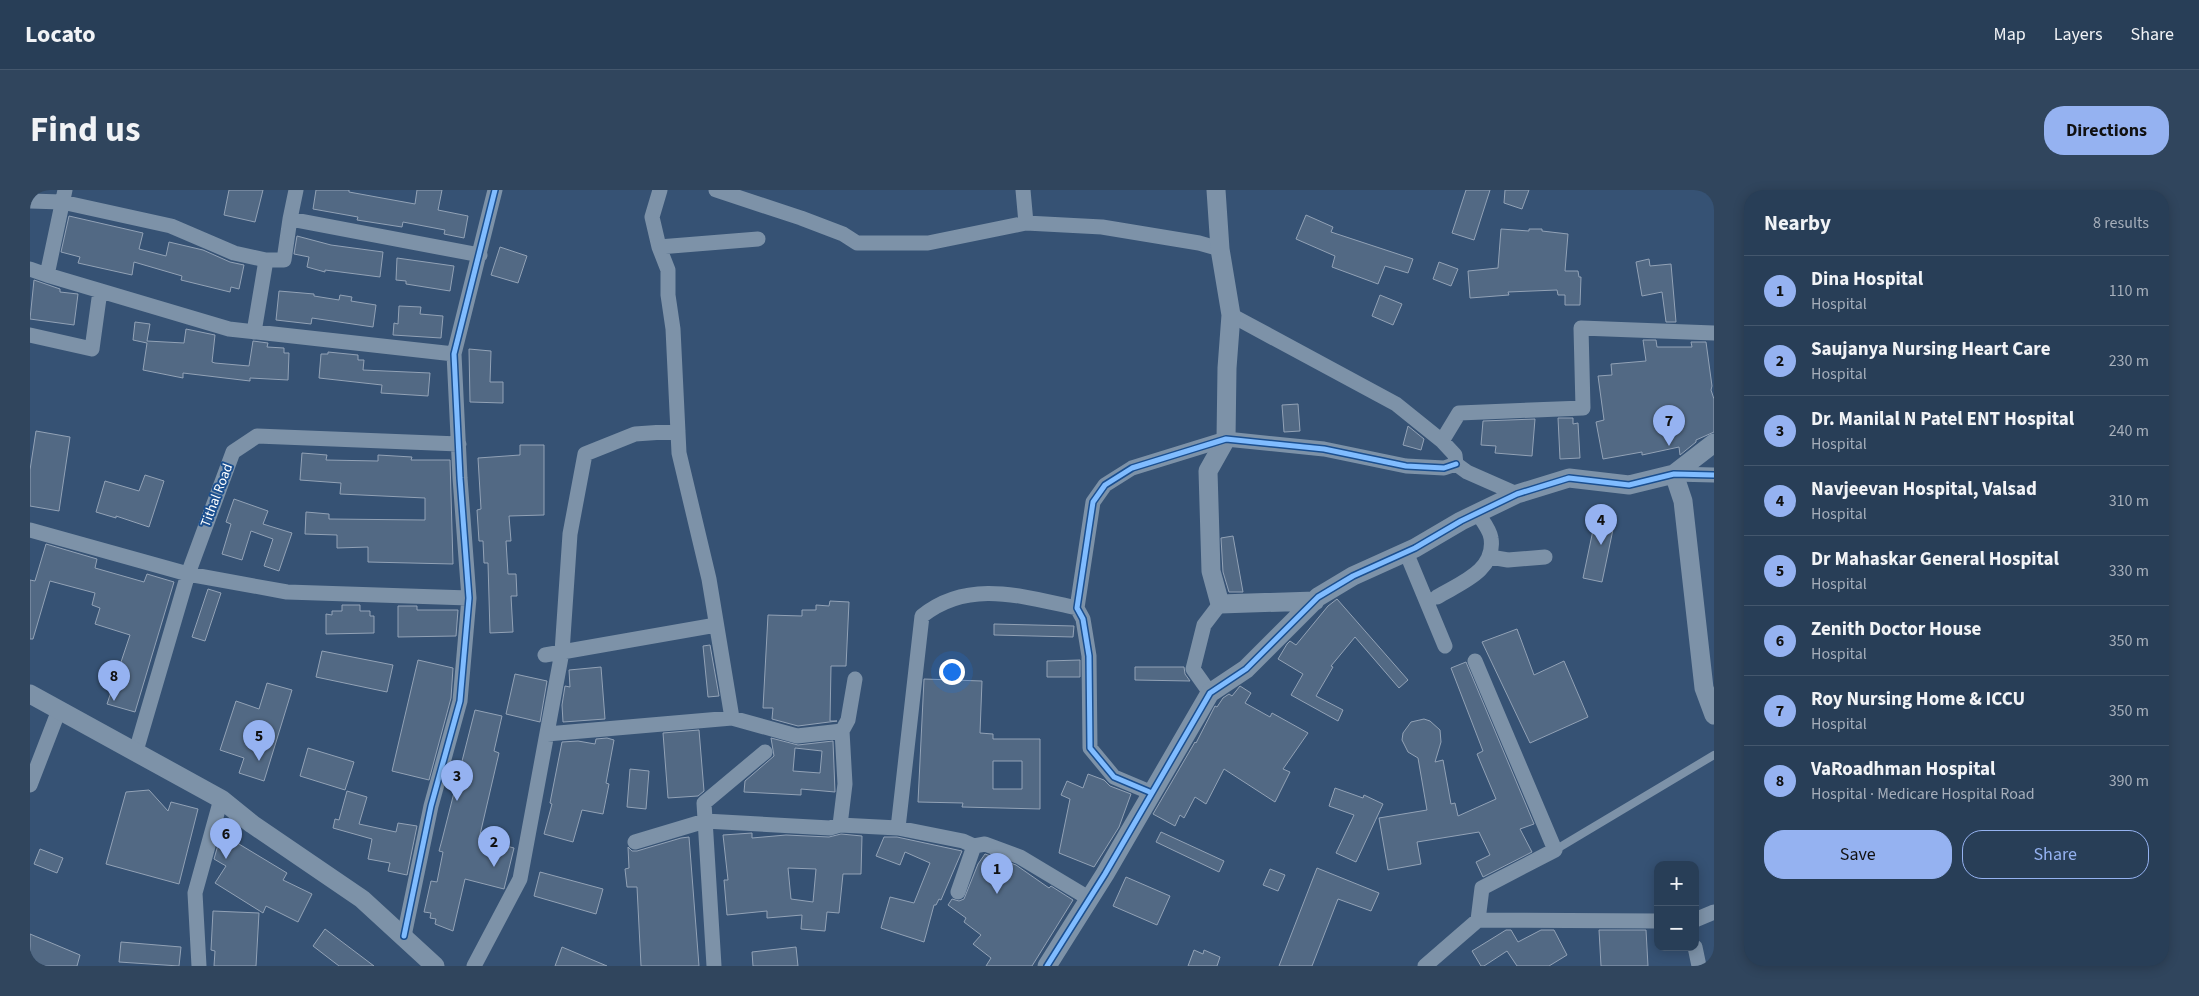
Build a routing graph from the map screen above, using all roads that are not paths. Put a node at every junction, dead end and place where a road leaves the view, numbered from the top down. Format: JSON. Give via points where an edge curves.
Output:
{"nodes":[{"id":1,"x":296,"y":190,"type":"edge"},
{"id":2,"x":496,"y":190,"type":"edge"},
{"id":3,"x":660,"y":190,"type":"edge"},
{"id":4,"x":716,"y":190,"type":"edge"},
{"id":5,"x":1023,"y":190,"type":"edge"},
{"id":6,"x":1216,"y":190,"type":"edge"},
{"id":7,"x":63,"y":196,"type":"edge"},
{"id":8,"x":30,"y":201,"type":"edge"},
{"id":9,"x":290,"y":219,"type":"junction"},
{"id":10,"x":1026,"y":223,"type":"junction"},
{"id":11,"x":758,"y":239,"type":"dead end"},
{"id":12,"x":659,"y":247,"type":"junction"},
{"id":13,"x":1220,"y":249,"type":"junction"},
{"id":14,"x":480,"y":255,"type":"junction"},
{"id":15,"x":266,"y":260,"type":"junction"},
{"id":16,"x":30,"y":269,"type":"edge"},
{"id":17,"x":47,"y":275,"type":"junction"},
{"id":18,"x":100,"y":290,"type":"junction"},
{"id":19,"x":1230,"y":315,"type":"junction"},
{"id":20,"x":254,"y":332,"type":"junction"},
{"id":21,"x":1714,"y":333,"type":"edge"},
{"id":22,"x":30,"y":335,"type":"edge"},
{"id":23,"x":454,"y":354,"type":"junction"},
{"id":24,"x":678,"y":431,"type":"junction"},
{"id":25,"x":1226,"y":439,"type":"junction"},
{"id":26,"x":1442,"y":441,"type":"junction"},
{"id":27,"x":1714,"y":443,"type":"edge"},
{"id":28,"x":459,"y":444,"type":"junction"},
{"id":29,"x":1456,"y":464,"type":"junction"},
{"id":30,"x":1674,"y":474,"type":"junction"},
{"id":31,"x":1714,"y":475,"type":"edge"},
{"id":32,"x":1517,"y":494,"type":"junction"},
{"id":33,"x":1478,"y":514,"type":"junction"},
{"id":34,"x":30,"y":530,"type":"edge"},
{"id":35,"x":1406,"y":552,"type":"junction"},
{"id":36,"x":1490,"y":556,"type":"junction"},
{"id":37,"x":1545,"y":557,"type":"dead end"},
{"id":38,"x":188,"y":574,"type":"junction"},
{"id":39,"x":1437,"y":597,"type":"dead end"},
{"id":40,"x":469,"y":598,"type":"junction"},
{"id":41,"x":1314,"y":601,"type":"junction"},
{"id":42,"x":1220,"y":604,"type":"junction"},
{"id":43,"x":1077,"y":608,"type":"junction"},
{"id":44,"x":716,"y":625,"type":"junction"},
{"id":45,"x":1445,"y":646,"type":"dead end"},
{"id":46,"x":562,"y":652,"type":"junction"},
{"id":47,"x":545,"y":655,"type":"dead end"},
{"id":48,"x":1475,"y":661,"type":"dead end"},
{"id":49,"x":855,"y":679,"type":"dead end"},
{"id":50,"x":1210,"y":693,"type":"junction"},
{"id":51,"x":30,"y":694,"type":"edge"},
{"id":52,"x":59,"y":710,"type":"junction"},
{"id":53,"x":1714,"y":715,"type":"edge"},
{"id":54,"x":732,"y":718,"type":"junction"},
{"id":55,"x":842,"y":731,"type":"junction"},
{"id":56,"x":546,"y":734,"type":"junction"},
{"id":57,"x":136,"y":751,"type":"junction"},
{"id":58,"x":764,"y":752,"type":"dead end"},
{"id":59,"x":1714,"y":755,"type":"edge"},
{"id":60,"x":30,"y":785,"type":"edge"},
{"id":61,"x":1152,"y":793,"type":"junction"},
{"id":62,"x":221,"y":799,"type":"junction"},
{"id":63,"x":706,"y":821,"type":"junction"},
{"id":64,"x":840,"y":825,"type":"junction"},
{"id":65,"x":898,"y":828,"type":"junction"},
{"id":66,"x":635,"y":842,"type":"dead end"},
{"id":67,"x":974,"y":846,"type":"junction"},
{"id":68,"x":1555,"y":850,"type":"junction"},
{"id":69,"x":958,"y":892,"type":"dead end"},
{"id":70,"x":1090,"y":899,"type":"junction"},
{"id":71,"x":1714,"y":912,"type":"edge"},
{"id":72,"x":1699,"y":918,"type":"edge"},
{"id":73,"x":1478,"y":920,"type":"junction"},
{"id":74,"x":1654,"y":921,"type":"edge"},
{"id":75,"x":404,"y":936,"type":"junction"},
{"id":76,"x":1696,"y":951,"type":"edge"},
{"id":77,"x":199,"y":966,"type":"edge"},
{"id":78,"x":435,"y":966,"type":"edge"},
{"id":79,"x":474,"y":966,"type":"edge"},
{"id":80,"x":714,"y":966,"type":"edge"},
{"id":81,"x":1047,"y":966,"type":"edge"},
{"id":82,"x":1425,"y":966,"type":"edge"},
{"id":83,"x":1699,"y":966,"type":"edge"}],
"edges":[{"from":1,"to":9,"type":"street"},
{"from":2,"to":14,"type":"street"},
{"from":3,"to":12,"type":"street","via":[[652,217]]},
{"from":4,"to":10,"type":"street","via":[[818,224],[857,243],[928,243]]},
{"from":5,"to":10,"type":"street"},
{"from":6,"to":13,"type":"street"},
{"from":7,"to":8,"type":"street"},
{"from":7,"to":15,"type":"street","via":[[172,226],[234,252]]},
{"from":7,"to":17,"type":"street"},
{"from":9,"to":14,"type":"street"},
{"from":9,"to":15,"type":"street","via":[[284,260]]},
{"from":10,"to":13,"type":"street","via":[[1102,227]]},
{"from":11,"to":12,"type":"street"},
{"from":12,"to":24,"type":"street","via":[[668,270]]},
{"from":13,"to":19,"type":"street"},
{"from":14,"to":23,"type":"street"},
{"from":15,"to":20,"type":"street"},
{"from":16,"to":17,"type":"street"},
{"from":17,"to":18,"type":"street"},
{"from":18,"to":20,"type":"street","via":[[229,329]]},
{"from":18,"to":22,"type":"street","via":[[92,349]]},
{"from":19,"to":25,"type":"street"},
{"from":19,"to":26,"type":"street","via":[[1396,404]]},
{"from":20,"to":23,"type":"street"},
{"from":21,"to":26,"type":"street","via":[[1581,328],[1583,408],[1459,413]]},
{"from":23,"to":28,"type":"street"},
{"from":24,"to":44,"type":"street","via":[[679,453],[709,579]]},
{"from":24,"to":46,"type":"street","via":[[635,434],[585,454],[570,534]]},
{"from":25,"to":29,"type":"street","via":[[1324,449],[1406,466],[1444,468]]},
{"from":25,"to":42,"type":"street","via":[[1208,471],[1211,571]]},
{"from":25,"to":43,"type":"street","via":[[1132,468],[1105,486],[1093,502]]},
{"from":26,"to":29,"type":"street","via":[[1456,455]]},
{"from":27,"to":30,"type":"street"},
{"from":28,"to":38,"type":"street","name":"Tithal Road","via":[[257,436],[233,452]]},
{"from":28,"to":40,"type":"street"},
{"from":29,"to":32,"type":"street"},
{"from":30,"to":31,"type":"street"},
{"from":30,"to":32,"type":"street","via":[[1628,485],[1569,478]]},
{"from":30,"to":53,"type":"street","via":[[1683,501],[1704,688]]},
{"from":32,"to":33,"type":"street"},
{"from":33,"to":35,"type":"street"},
{"from":33,"to":36,"type":"street","via":[[1491,536]]},
{"from":34,"to":38,"type":"street"},
{"from":35,"to":41,"type":"street","via":[[1353,576]]},
{"from":35,"to":45,"type":"street"},
{"from":36,"to":37,"type":"street","via":[[1508,560]]},
{"from":36,"to":39,"type":"street","via":[[1483,569]]},
{"from":38,"to":40,"type":"street","via":[[286,592]]},
{"from":38,"to":57,"type":"street","name":"Tithal Road"},
{"from":40,"to":75,"type":"street","via":[[460,701],[431,806]]},
{"from":41,"to":42,"type":"street"},
{"from":41,"to":50,"type":"street","via":[[1246,669]]},
{"from":42,"to":50,"type":"street","via":[[1204,625],[1193,669]]},
{"from":43,"to":61,"type":"street","via":[[1089,656],[1090,748],[1114,776]]},
{"from":43,"to":65,"type":"street","via":[[1006,593],[984,592],[936,605],[922,616]]},
{"from":44,"to":46,"type":"street"},
{"from":44,"to":54,"type":"street"},
{"from":46,"to":47,"type":"street"},
{"from":46,"to":56,"type":"street"},
{"from":48,"to":68,"type":"street"},
{"from":49,"to":55,"type":"street","via":[[848,720]]},
{"from":50,"to":61,"type":"street"},
{"from":51,"to":52,"type":"street"},
{"from":52,"to":57,"type":"street"},
{"from":52,"to":60,"type":"street"},
{"from":54,"to":55,"type":"street","via":[[797,736]]},
{"from":54,"to":56,"type":"street"},
{"from":55,"to":64,"type":"street","via":[[845,784]]},
{"from":56,"to":79,"type":"street","via":[[520,879]]},
{"from":57,"to":62,"type":"street"},
{"from":58,"to":63,"type":"street","via":[[704,804]]},
{"from":59,"to":68,"type":"lane"},
{"from":61,"to":70,"type":"street"},
{"from":62,"to":75,"type":"street","via":[[362,899]]},
{"from":62,"to":77,"type":"street","via":[[195,893]]},
{"from":63,"to":64,"type":"street","via":[[830,828]]},
{"from":63,"to":66,"type":"street"},
{"from":63,"to":80,"type":"street"},
{"from":64,"to":65,"type":"street"},
{"from":65,"to":67,"type":"street"},
{"from":67,"to":69,"type":"street"},
{"from":67,"to":70,"type":"street","via":[[985,844],[1020,857]]},
{"from":68,"to":73,"type":"street","via":[[1482,888]]},
{"from":70,"to":81,"type":"street"},
{"from":71,"to":72,"type":"street"},
{"from":73,"to":74,"type":"street"},
{"from":73,"to":82,"type":"street"},
{"from":75,"to":78,"type":"street"},
{"from":76,"to":83,"type":"street"}]}
